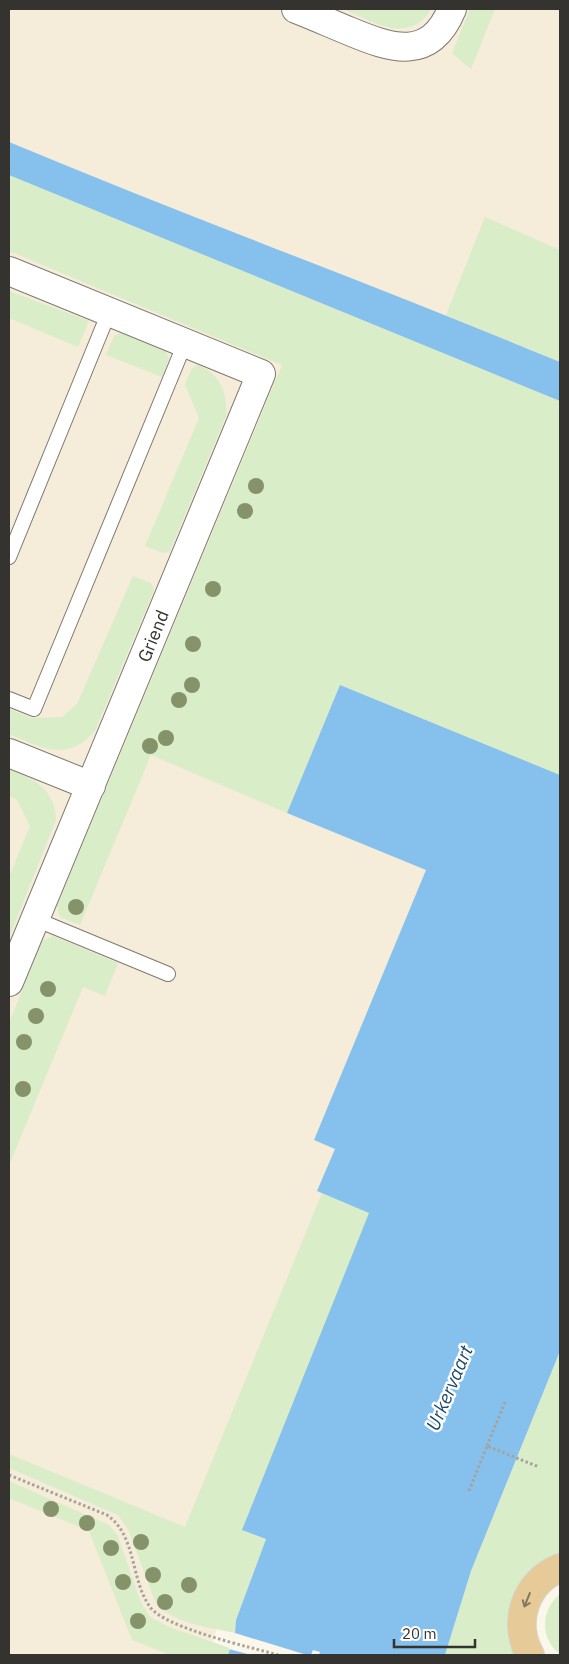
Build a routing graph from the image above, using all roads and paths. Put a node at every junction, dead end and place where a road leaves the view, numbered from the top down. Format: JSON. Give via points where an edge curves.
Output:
{"nodes":[{"id":1,"x":296,"y":9,"type":"edge"},
{"id":2,"x":452,"y":9,"type":"edge"},
{"id":3,"x":9,"y":271,"type":"edge"},
{"id":4,"x":109,"y":312,"type":"junction"},
{"id":5,"x":185,"y":343,"type":"junction"},
{"id":6,"x":9,"y":556,"type":"edge"},
{"id":7,"x":9,"y":699,"type":"edge"},
{"id":8,"x":9,"y":753,"type":"edge"},
{"id":9,"x":91,"y":786,"type":"junction"},
{"id":10,"x":35,"y":920,"type":"junction"},
{"id":11,"x":168,"y":974,"type":"dead end"},
{"id":12,"x":10,"y":976,"type":"edge"},
{"id":13,"x":505,"y":1402,"type":"dead end"},
{"id":14,"x":487,"y":1446,"type":"junction"},
{"id":15,"x":538,"y":1467,"type":"dead end"},
{"id":16,"x":9,"y":1475,"type":"edge"},
{"id":17,"x":469,"y":1491,"type":"dead end"},
{"id":18,"x":560,"y":1568,"type":"edge"},
{"id":19,"x":278,"y":1655,"type":"edge"},
{"id":20,"x":530,"y":1655,"type":"edge"}],
"edges":[{"from":1,"to":2,"type":"street","via":[[380,44],[398,48],[431,38],[446,24]]},
{"from":3,"to":4,"type":"street","name":"Griend"},
{"from":4,"to":5,"type":"street","name":"Griend"},
{"from":4,"to":6,"type":"lane"},
{"from":5,"to":7,"type":"lane","via":[[34,709]]},
{"from":5,"to":9,"type":"street","name":"Griend","via":[[261,374]]},
{"from":8,"to":9,"type":"street"},
{"from":9,"to":10,"type":"street","name":"Griend"},
{"from":10,"to":11,"type":"lane"},
{"from":10,"to":12,"type":"street","name":"Griend"},
{"from":13,"to":14,"type":"path"},
{"from":14,"to":15,"type":"path"},
{"from":14,"to":17,"type":"path"},
{"from":16,"to":19,"type":"path","via":[[113,1520],[125,1536],[146,1599],[155,1612],[172,1622]]},
{"from":18,"to":20,"type":"main road","one_way":true,"via":[[545,1576],[525,1603],[522,1636]]}]}
